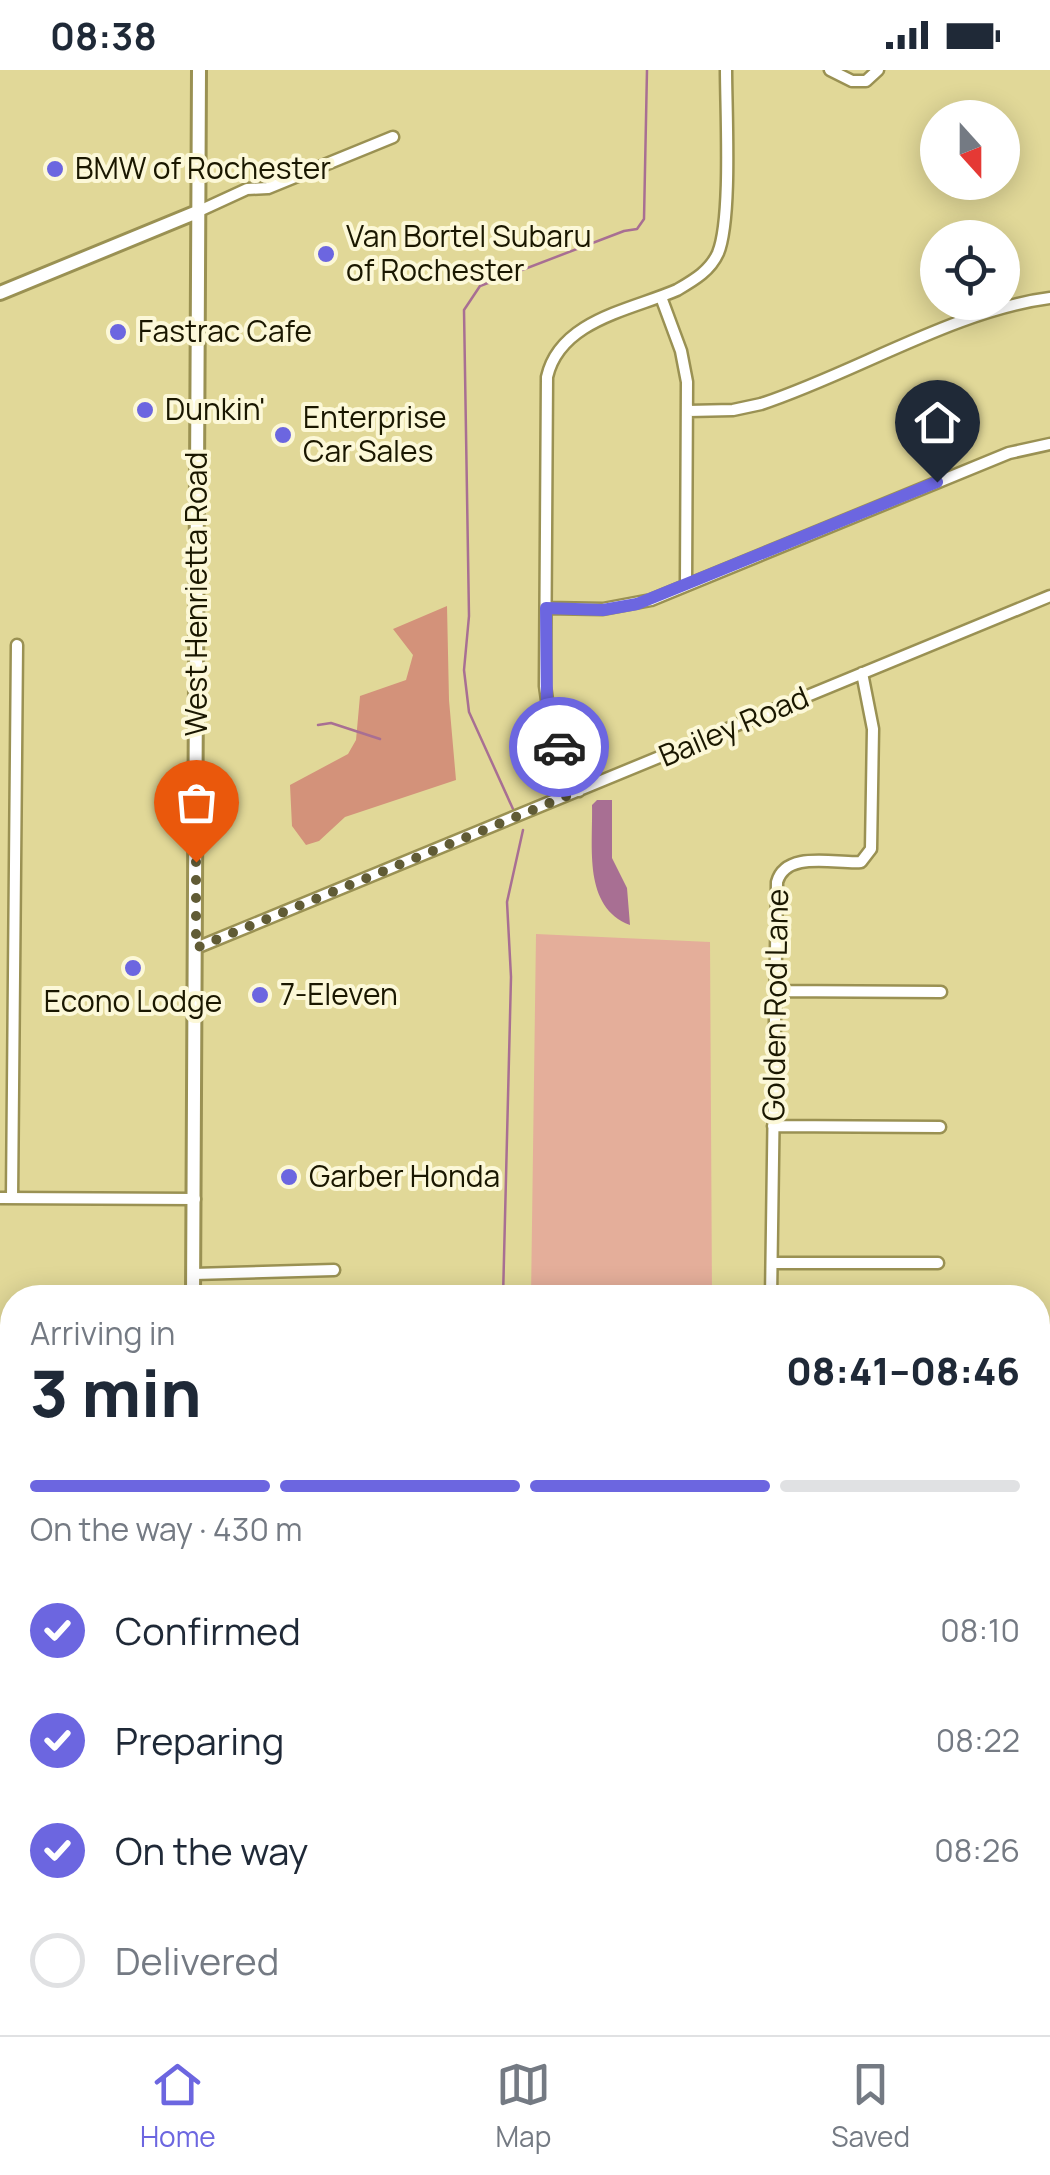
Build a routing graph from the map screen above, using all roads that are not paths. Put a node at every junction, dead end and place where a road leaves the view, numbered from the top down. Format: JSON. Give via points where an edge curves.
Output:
{"nodes":[{"id":1,"x":199,"y":70,"type":"edge"},
{"id":2,"x":726,"y":70,"type":"edge"},
{"id":3,"x":830,"y":70,"type":"edge"},
{"id":4,"x":878,"y":70,"type":"edge"},
{"id":5,"x":393,"y":137,"type":"dead end"},
{"id":6,"x":197,"y":212,"type":"junction"},
{"id":7,"x":0,"y":293,"type":"edge"},
{"id":8,"x":660,"y":297,"type":"junction"},
{"id":9,"x":1050,"y":298,"type":"edge"},
{"id":10,"x":688,"y":411,"type":"junction"},
{"id":11,"x":1050,"y":444,"type":"edge"},
{"id":12,"x":686,"y":586,"type":"junction"},
{"id":13,"x":1050,"y":596,"type":"edge"},
{"id":14,"x":546,"y":608,"type":"junction"},
{"id":15,"x":17,"y":645,"type":"dead end"},
{"id":16,"x":862,"y":673,"type":"junction"},
{"id":17,"x":579,"y":791,"type":"junction"},
{"id":18,"x":0,"y":868,"type":"edge"},
{"id":19,"x":14,"y":868,"type":"junction"},
{"id":20,"x":196,"y":948,"type":"junction"},
{"id":21,"x":775,"y":991,"type":"junction"},
{"id":22,"x":940,"y":992,"type":"dead end"},
{"id":23,"x":0,"y":1020,"type":"edge"},
{"id":24,"x":14,"y":1020,"type":"junction"},
{"id":25,"x":773,"y":1126,"type":"junction"},
{"id":26,"x":940,"y":1127,"type":"dead end"},
{"id":27,"x":6,"y":1198,"type":"edge"},
{"id":28,"x":196,"y":1199,"type":"junction"},
{"id":29,"x":772,"y":1263,"type":"junction"},
{"id":30,"x":938,"y":1263,"type":"dead end"},
{"id":31,"x":334,"y":1270,"type":"dead end"},
{"id":32,"x":194,"y":1274,"type":"junction"},
{"id":33,"x":194,"y":1285,"type":"edge"},
{"id":34,"x":772,"y":1285,"type":"edge"}],
"edges":[{"from":1,"to":6,"type":"main road","name":"West Henrietta Road"},
{"from":2,"to":8,"type":"street","via":[[722,241],[704,272]]},
{"from":3,"to":4,"type":"street","via":[[866,81]]},
{"from":5,"to":6,"type":"street"},
{"from":6,"to":7,"type":"main road"},
{"from":6,"to":20,"type":"main road","name":"West Henrietta Road"},
{"from":8,"to":10,"type":"street","via":[[681,351]]},
{"from":8,"to":14,"type":"street","via":[[579,330],[550,364]]},
{"from":9,"to":10,"type":"street","via":[[968,320],[760,404]]},
{"from":10,"to":12,"type":"street"},
{"from":11,"to":12,"type":"street","via":[[1008,453]]},
{"from":12,"to":14,"type":"street","via":[[620,608]]},
{"from":13,"to":16,"type":"street","name":"Bailey Road"},
{"from":14,"to":17,"type":"street","via":[[547,706]]},
{"from":15,"to":19,"type":"street"},
{"from":16,"to":17,"type":"street","name":"Bailey Road"},
{"from":16,"to":21,"type":"street","name":"Golden Rod Lane","via":[[873,729],[871,849],[861,862],[798,862],[782,870]]},
{"from":17,"to":20,"type":"street","name":"Bailey Road"},
{"from":18,"to":19,"type":"street"},
{"from":19,"to":24,"type":"street"},
{"from":20,"to":28,"type":"main road","name":"West Henrietta Road"},
{"from":21,"to":22,"type":"street"},
{"from":21,"to":25,"type":"street","name":"Golden Rod Lane"},
{"from":23,"to":24,"type":"street"},
{"from":24,"to":27,"type":"street"},
{"from":25,"to":26,"type":"street"},
{"from":25,"to":29,"type":"street","name":"Golden Rod Lane"},
{"from":27,"to":28,"type":"street"},
{"from":28,"to":32,"type":"main road","name":"West Henrietta Road"},
{"from":29,"to":30,"type":"street"},
{"from":29,"to":34,"type":"street","name":"Golden Rod Lane"},
{"from":31,"to":32,"type":"street"},
{"from":32,"to":33,"type":"main road","name":"West Henrietta Road"}]}
